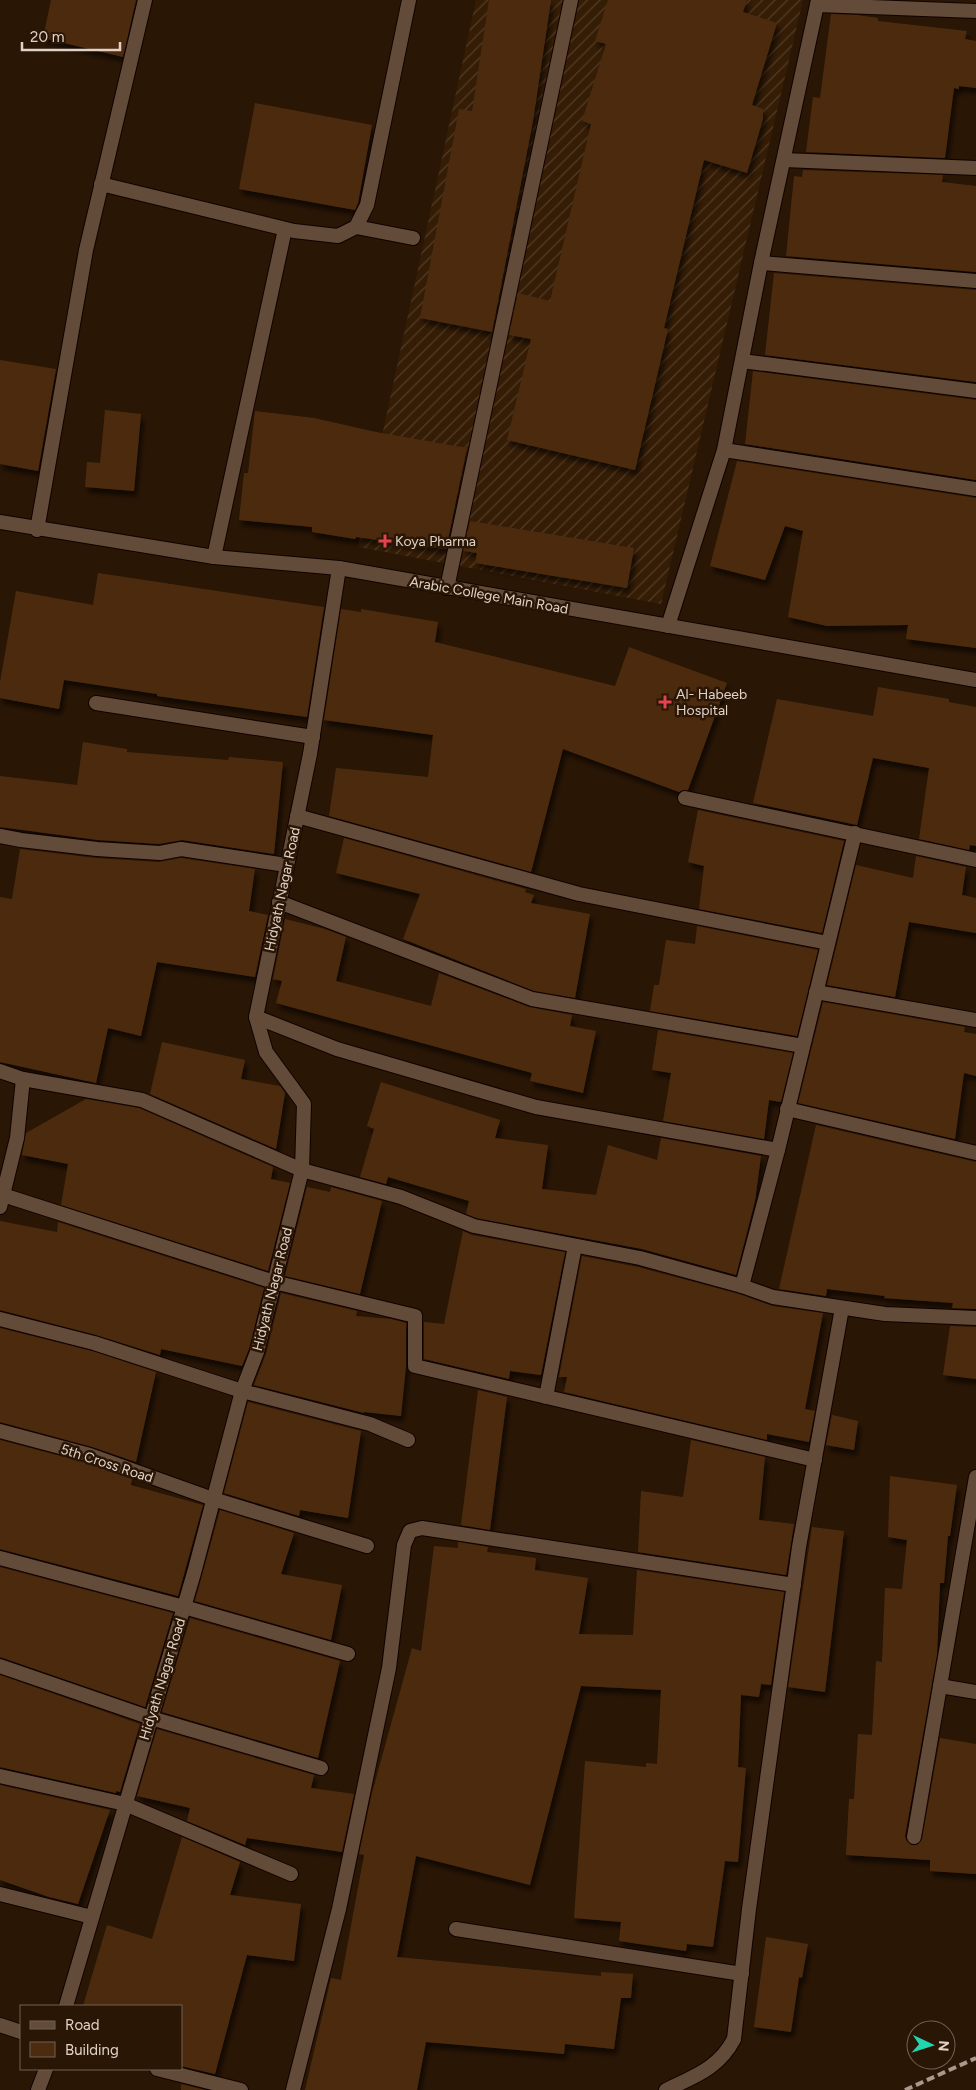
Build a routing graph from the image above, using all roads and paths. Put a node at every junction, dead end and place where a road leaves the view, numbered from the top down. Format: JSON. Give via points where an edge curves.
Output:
{"nodes":[{"id":1,"x":145,"y":0,"type":"edge"},
{"id":2,"x":409,"y":0,"type":"edge"},
{"id":3,"x":571,"y":0,"type":"edge"},
{"id":4,"x":818,"y":2,"type":"edge"},
{"id":5,"x":976,"y":12,"type":"edge"},
{"id":6,"x":784,"y":160,"type":"junction"},
{"id":7,"x":976,"y":168,"type":"edge"},
{"id":8,"x":101,"y":184,"type":"junction"},
{"id":9,"x":356,"y":227,"type":"junction"},
{"id":10,"x":285,"y":229,"type":"junction"},
{"id":11,"x":413,"y":238,"type":"dead end"},
{"id":12,"x":761,"y":262,"type":"junction"},
{"id":13,"x":976,"y":281,"type":"edge"},
{"id":14,"x":742,"y":361,"type":"junction"},
{"id":15,"x":976,"y":391,"type":"edge"},
{"id":16,"x":724,"y":450,"type":"junction"},
{"id":17,"x":976,"y":489,"type":"edge"},
{"id":18,"x":0,"y":522,"type":"edge"},
{"id":19,"x":37,"y":530,"type":"junction"},
{"id":20,"x":214,"y":558,"type":"junction"},
{"id":21,"x":339,"y":568,"type":"junction"},
{"id":22,"x":447,"y":588,"type":"junction"},
{"id":23,"x":668,"y":626,"type":"junction"},
{"id":24,"x":976,"y":680,"type":"edge"},
{"id":25,"x":96,"y":703,"type":"dead end"},
{"id":26,"x":313,"y":737,"type":"junction"},
{"id":27,"x":686,"y":798,"type":"dead end"},
{"id":28,"x":297,"y":816,"type":"junction"},
{"id":29,"x":855,"y":833,"type":"junction"},
{"id":30,"x":0,"y":836,"type":"edge"},
{"id":31,"x":976,"y":860,"type":"edge"},
{"id":32,"x":286,"y":865,"type":"junction"},
{"id":33,"x":279,"y":902,"type":"junction"},
{"id":34,"x":828,"y":943,"type":"junction"},
{"id":35,"x":816,"y":992,"type":"junction"},
{"id":36,"x":256,"y":1017,"type":"junction"},
{"id":37,"x":976,"y":1020,"type":"edge"},
{"id":38,"x":803,"y":1046,"type":"junction"},
{"id":39,"x":0,"y":1071,"type":"edge"},
{"id":40,"x":23,"y":1079,"type":"junction"},
{"id":41,"x":787,"y":1109,"type":"junction"},
{"id":42,"x":778,"y":1150,"type":"junction"},
{"id":43,"x":976,"y":1153,"type":"edge"},
{"id":44,"x":302,"y":1170,"type":"junction"},
{"id":45,"x":1,"y":1198,"type":"edge"},
{"id":46,"x":576,"y":1246,"type":"junction"},
{"id":47,"x":274,"y":1282,"type":"junction"},
{"id":48,"x":742,"y":1286,"type":"junction"},
{"id":49,"x":842,"y":1308,"type":"junction"},
{"id":50,"x":976,"y":1318,"type":"edge"},
{"id":51,"x":0,"y":1319,"type":"edge"},
{"id":52,"x":242,"y":1391,"type":"junction"},
{"id":53,"x":546,"y":1397,"type":"junction"},
{"id":54,"x":0,"y":1431,"type":"edge"},
{"id":55,"x":408,"y":1440,"type":"dead end"},
{"id":56,"x":814,"y":1460,"type":"junction"},
{"id":57,"x":976,"y":1478,"type":"edge"},
{"id":58,"x":213,"y":1499,"type":"junction"},
{"id":59,"x":367,"y":1546,"type":"dead end"},
{"id":60,"x":0,"y":1558,"type":"edge"},
{"id":61,"x":794,"y":1585,"type":"junction"},
{"id":62,"x":184,"y":1607,"type":"junction"},
{"id":63,"x":348,"y":1654,"type":"dead end"},
{"id":64,"x":0,"y":1666,"type":"edge"},
{"id":65,"x":940,"y":1686,"type":"junction"},
{"id":66,"x":976,"y":1692,"type":"edge"},
{"id":67,"x":151,"y":1718,"type":"junction"},
{"id":68,"x":321,"y":1768,"type":"dead end"},
{"id":69,"x":0,"y":1776,"type":"edge"},
{"id":70,"x":125,"y":1804,"type":"junction"},
{"id":71,"x":914,"y":1837,"type":"dead end"},
{"id":72,"x":291,"y":1874,"type":"dead end"},
{"id":73,"x":0,"y":1894,"type":"edge"},
{"id":74,"x":92,"y":1917,"type":"junction"},
{"id":75,"x":456,"y":1929,"type":"dead end"},
{"id":76,"x":742,"y":1974,"type":"junction"},
{"id":77,"x":66,"y":2005,"type":"edge"},
{"id":78,"x":0,"y":2026,"type":"edge"},
{"id":79,"x":20,"y":2032,"type":"edge"},
{"id":80,"x":46,"y":2070,"type":"edge"},
{"id":81,"x":161,"y":2070,"type":"edge"},
{"id":82,"x":38,"y":2090,"type":"edge"},
{"id":83,"x":241,"y":2090,"type":"edge"},
{"id":84,"x":293,"y":2090,"type":"edge"},
{"id":85,"x":666,"y":2090,"type":"edge"}],
"edges":[{"from":1,"to":8,"type":"street"},
{"from":2,"to":9,"type":"street","via":[[367,205]]},
{"from":3,"to":22,"type":"street"},
{"from":4,"to":5,"type":"street"},
{"from":4,"to":6,"type":"street"},
{"from":6,"to":7,"type":"street"},
{"from":6,"to":12,"type":"street"},
{"from":8,"to":10,"type":"street"},
{"from":8,"to":19,"type":"street","via":[[86,250]]},
{"from":9,"to":10,"type":"street","via":[[338,236]]},
{"from":9,"to":11,"type":"street"},
{"from":10,"to":20,"type":"street"},
{"from":12,"to":13,"type":"street"},
{"from":12,"to":14,"type":"street"},
{"from":14,"to":15,"type":"street"},
{"from":14,"to":16,"type":"street"},
{"from":16,"to":17,"type":"street"},
{"from":16,"to":23,"type":"street"},
{"from":18,"to":19,"type":"street","name":"Arabic College Main Road"},
{"from":19,"to":20,"type":"street","name":"Arabic College Main Road"},
{"from":20,"to":21,"type":"street","name":"Arabic College Main Road"},
{"from":21,"to":22,"type":"street","name":"Arabic College Main Road"},
{"from":21,"to":26,"type":"street","name":"Hidyath Nagar Road"},
{"from":22,"to":23,"type":"street","name":"Arabic College Main Road"},
{"from":23,"to":24,"type":"street","name":"Arabic College Main Road"},
{"from":25,"to":26,"type":"street"},
{"from":26,"to":28,"type":"street","name":"Hidyath Nagar Road"},
{"from":27,"to":29,"type":"street"},
{"from":28,"to":32,"type":"street","name":"Hidyath Nagar Road"},
{"from":28,"to":34,"type":"street","via":[[579,894]]},
{"from":29,"to":31,"type":"street"},
{"from":29,"to":34,"type":"street"},
{"from":30,"to":32,"type":"street","via":[[97,849],[160,853],[181,849]]},
{"from":32,"to":33,"type":"street","name":"Hidyath Nagar Road"},
{"from":33,"to":36,"type":"street","name":"Hidyath Nagar Road"},
{"from":33,"to":38,"type":"street","via":[[532,999]]},
{"from":34,"to":35,"type":"street"},
{"from":35,"to":37,"type":"street"},
{"from":35,"to":38,"type":"street"},
{"from":36,"to":42,"type":"street","via":[[337,1049],[536,1107]]},
{"from":36,"to":44,"type":"street","name":"Hidyath Nagar Road","via":[[266,1052],[304,1104]]},
{"from":38,"to":41,"type":"street"},
{"from":39,"to":40,"type":"street"},
{"from":40,"to":44,"type":"street","via":[[142,1100]]},
{"from":40,"to":45,"type":"street","via":[[17,1138]]},
{"from":41,"to":42,"type":"street"},
{"from":41,"to":43,"type":"street"},
{"from":42,"to":48,"type":"street"},
{"from":44,"to":46,"type":"street","via":[[401,1197],[474,1226]]},
{"from":44,"to":47,"type":"street","name":"Hidyath Nagar Road"},
{"from":45,"to":47,"type":"street"},
{"from":46,"to":48,"type":"street","via":[[640,1258]]},
{"from":46,"to":53,"type":"street"},
{"from":47,"to":52,"type":"street","name":"Hidyath Nagar Road","via":[[257,1352]]},
{"from":47,"to":53,"type":"street","via":[[415,1316],[415,1366]]},
{"from":48,"to":49,"type":"street","via":[[773,1297]]},
{"from":49,"to":50,"type":"street","via":[[885,1314]]},
{"from":49,"to":56,"type":"street"},
{"from":51,"to":52,"type":"street","via":[[94,1343]]},
{"from":52,"to":55,"type":"street","via":[[370,1424]]},
{"from":52,"to":58,"type":"street","name":"Hidyath Nagar Road"},
{"from":53,"to":56,"type":"street"},
{"from":54,"to":58,"type":"street","name":"5th Cross Road","via":[[90,1455]]},
{"from":56,"to":61,"type":"street"},
{"from":57,"to":65,"type":"street"},
{"from":58,"to":59,"type":"street","name":"5th Cross Road"},
{"from":58,"to":62,"type":"street","name":"Hidyath Nagar Road"},
{"from":60,"to":62,"type":"street"},
{"from":61,"to":76,"type":"street"},
{"from":61,"to":84,"type":"street","via":[[422,1528],[410,1531],[404,1544],[389,1668],[339,1909]]},
{"from":62,"to":63,"type":"street"},
{"from":62,"to":67,"type":"street","name":"Hidyath Nagar Road"},
{"from":64,"to":67,"type":"street"},
{"from":65,"to":66,"type":"street"},
{"from":65,"to":71,"type":"street"},
{"from":67,"to":68,"type":"street"},
{"from":67,"to":70,"type":"street","name":"Hidyath Nagar Road"},
{"from":69,"to":70,"type":"street"},
{"from":70,"to":72,"type":"street"},
{"from":70,"to":74,"type":"street","name":"Hidyath Nagar Road"},
{"from":73,"to":74,"type":"street"},
{"from":74,"to":77,"type":"street","name":"Hidyath Nagar Road"},
{"from":75,"to":76,"type":"street"},
{"from":76,"to":85,"type":"street","via":[[734,2039],[727,2052],[704,2071]]},
{"from":78,"to":79,"type":"street"},
{"from":80,"to":82,"type":"street"},
{"from":81,"to":83,"type":"street"}]}
